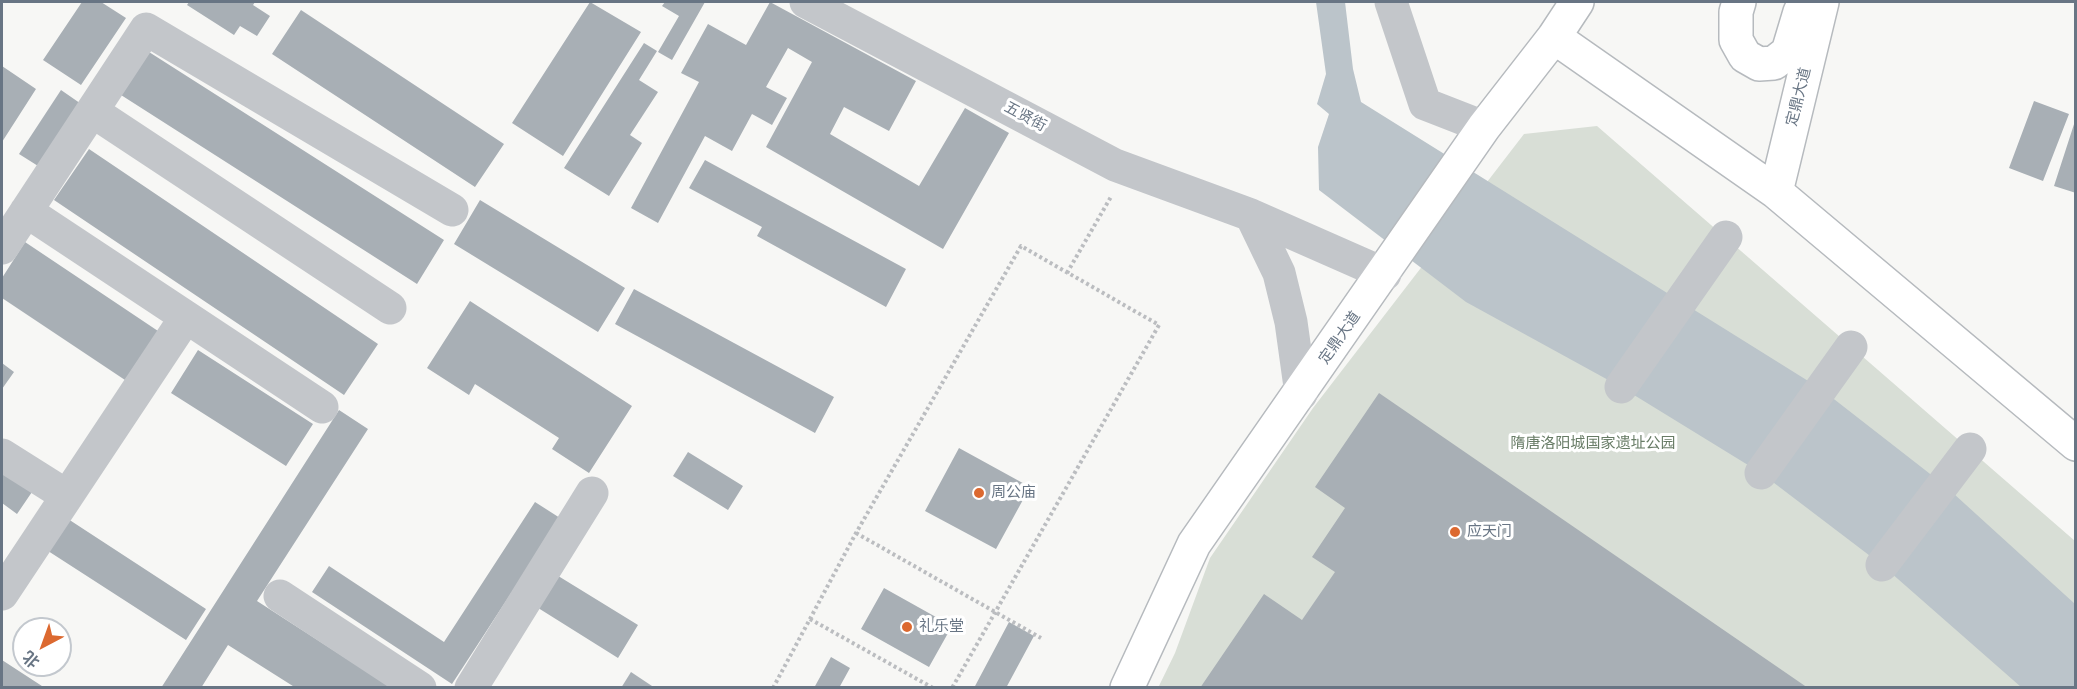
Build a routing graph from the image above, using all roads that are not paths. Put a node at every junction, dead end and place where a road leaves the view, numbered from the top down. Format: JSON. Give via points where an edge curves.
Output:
{"nodes":[{"id":1,"x":806,"y":2,"type":"edge"},
{"id":2,"x":1391,"y":2,"type":"edge"},
{"id":3,"x":1577,"y":2,"type":"edge"},
{"id":4,"x":1739,"y":2,"type":"edge"},
{"id":5,"x":1803,"y":2,"type":"edge"},
{"id":6,"x":1822,"y":2,"type":"edge"},
{"id":7,"x":1554,"y":38,"type":"junction"},
{"id":8,"x":92,"y":111,"type":"junction"},
{"id":9,"x":1484,"y":127,"type":"junction"},
{"id":10,"x":1776,"y":192,"type":"junction"},
{"id":11,"x":452,"y":210,"type":"dead end"},
{"id":12,"x":26,"y":211,"type":"junction"},
{"id":13,"x":1251,"y":215,"type":"junction"},
{"id":14,"x":1726,"y":237,"type":"dead end"},
{"id":15,"x":2,"y":248,"type":"edge"},
{"id":16,"x":1390,"y":267,"type":"junction"},
{"id":17,"x":390,"y":308,"type":"dead end"},
{"id":18,"x":186,"y":317,"type":"junction"},
{"id":19,"x":1851,"y":347,"type":"dead end"},
{"id":20,"x":1622,"y":387,"type":"dead end"},
{"id":21,"x":1301,"y":394,"type":"junction"},
{"id":22,"x":322,"y":407,"type":"dead end"},
{"id":23,"x":2076,"y":444,"type":"edge"},
{"id":24,"x":1970,"y":449,"type":"dead end"},
{"id":25,"x":2,"y":455,"type":"edge"},
{"id":26,"x":1761,"y":472,"type":"dead end"},
{"id":27,"x":592,"y":493,"type":"dead end"},
{"id":28,"x":67,"y":496,"type":"junction"},
{"id":29,"x":1882,"y":565,"type":"dead end"},
{"id":30,"x":2,"y":594,"type":"edge"},
{"id":31,"x":280,"y":596,"type":"dead end"},
{"id":32,"x":420,"y":687,"type":"edge"},
{"id":33,"x":471,"y":687,"type":"edge"},
{"id":34,"x":1127,"y":687,"type":"edge"}],
"edges":[{"from":1,"to":13,"type":"street","name":"五贤街","via":[[1127,169]]},
{"from":2,"to":9,"type":"street","via":[[1425,104]]},
{"from":3,"to":7,"type":"main road","name":"定鼎大道"},
{"from":4,"to":5,"type":"main road","via":[[1736,40],[1745,56],[1759,64],[1774,63],[1788,52]]},
{"from":6,"to":10,"type":"main road","name":"定鼎大道"},
{"from":7,"to":9,"type":"main road","name":"定鼎大道"},
{"from":7,"to":10,"type":"main road"},
{"from":8,"to":11,"type":"street","via":[[146,29]]},
{"from":8,"to":12,"type":"street"},
{"from":8,"to":17,"type":"street"},
{"from":9,"to":16,"type":"main road","name":"定鼎大道"},
{"from":10,"to":23,"type":"main road"},
{"from":12,"to":15,"type":"street"},
{"from":12,"to":18,"type":"street"},
{"from":13,"to":16,"type":"street","name":"五贤街"},
{"from":13,"to":21,"type":"street","via":[[1279,273],[1291,322]]},
{"from":14,"to":20,"type":"street"},
{"from":16,"to":21,"type":"main road","name":"定鼎大道"},
{"from":18,"to":22,"type":"street"},
{"from":18,"to":28,"type":"street"},
{"from":19,"to":26,"type":"street"},
{"from":21,"to":34,"type":"main road","name":"定鼎大道","via":[[1194,544]]},
{"from":24,"to":29,"type":"street"},
{"from":25,"to":28,"type":"street"},
{"from":27,"to":33,"type":"street"},
{"from":28,"to":30,"type":"street"},
{"from":31,"to":32,"type":"street"}]}
